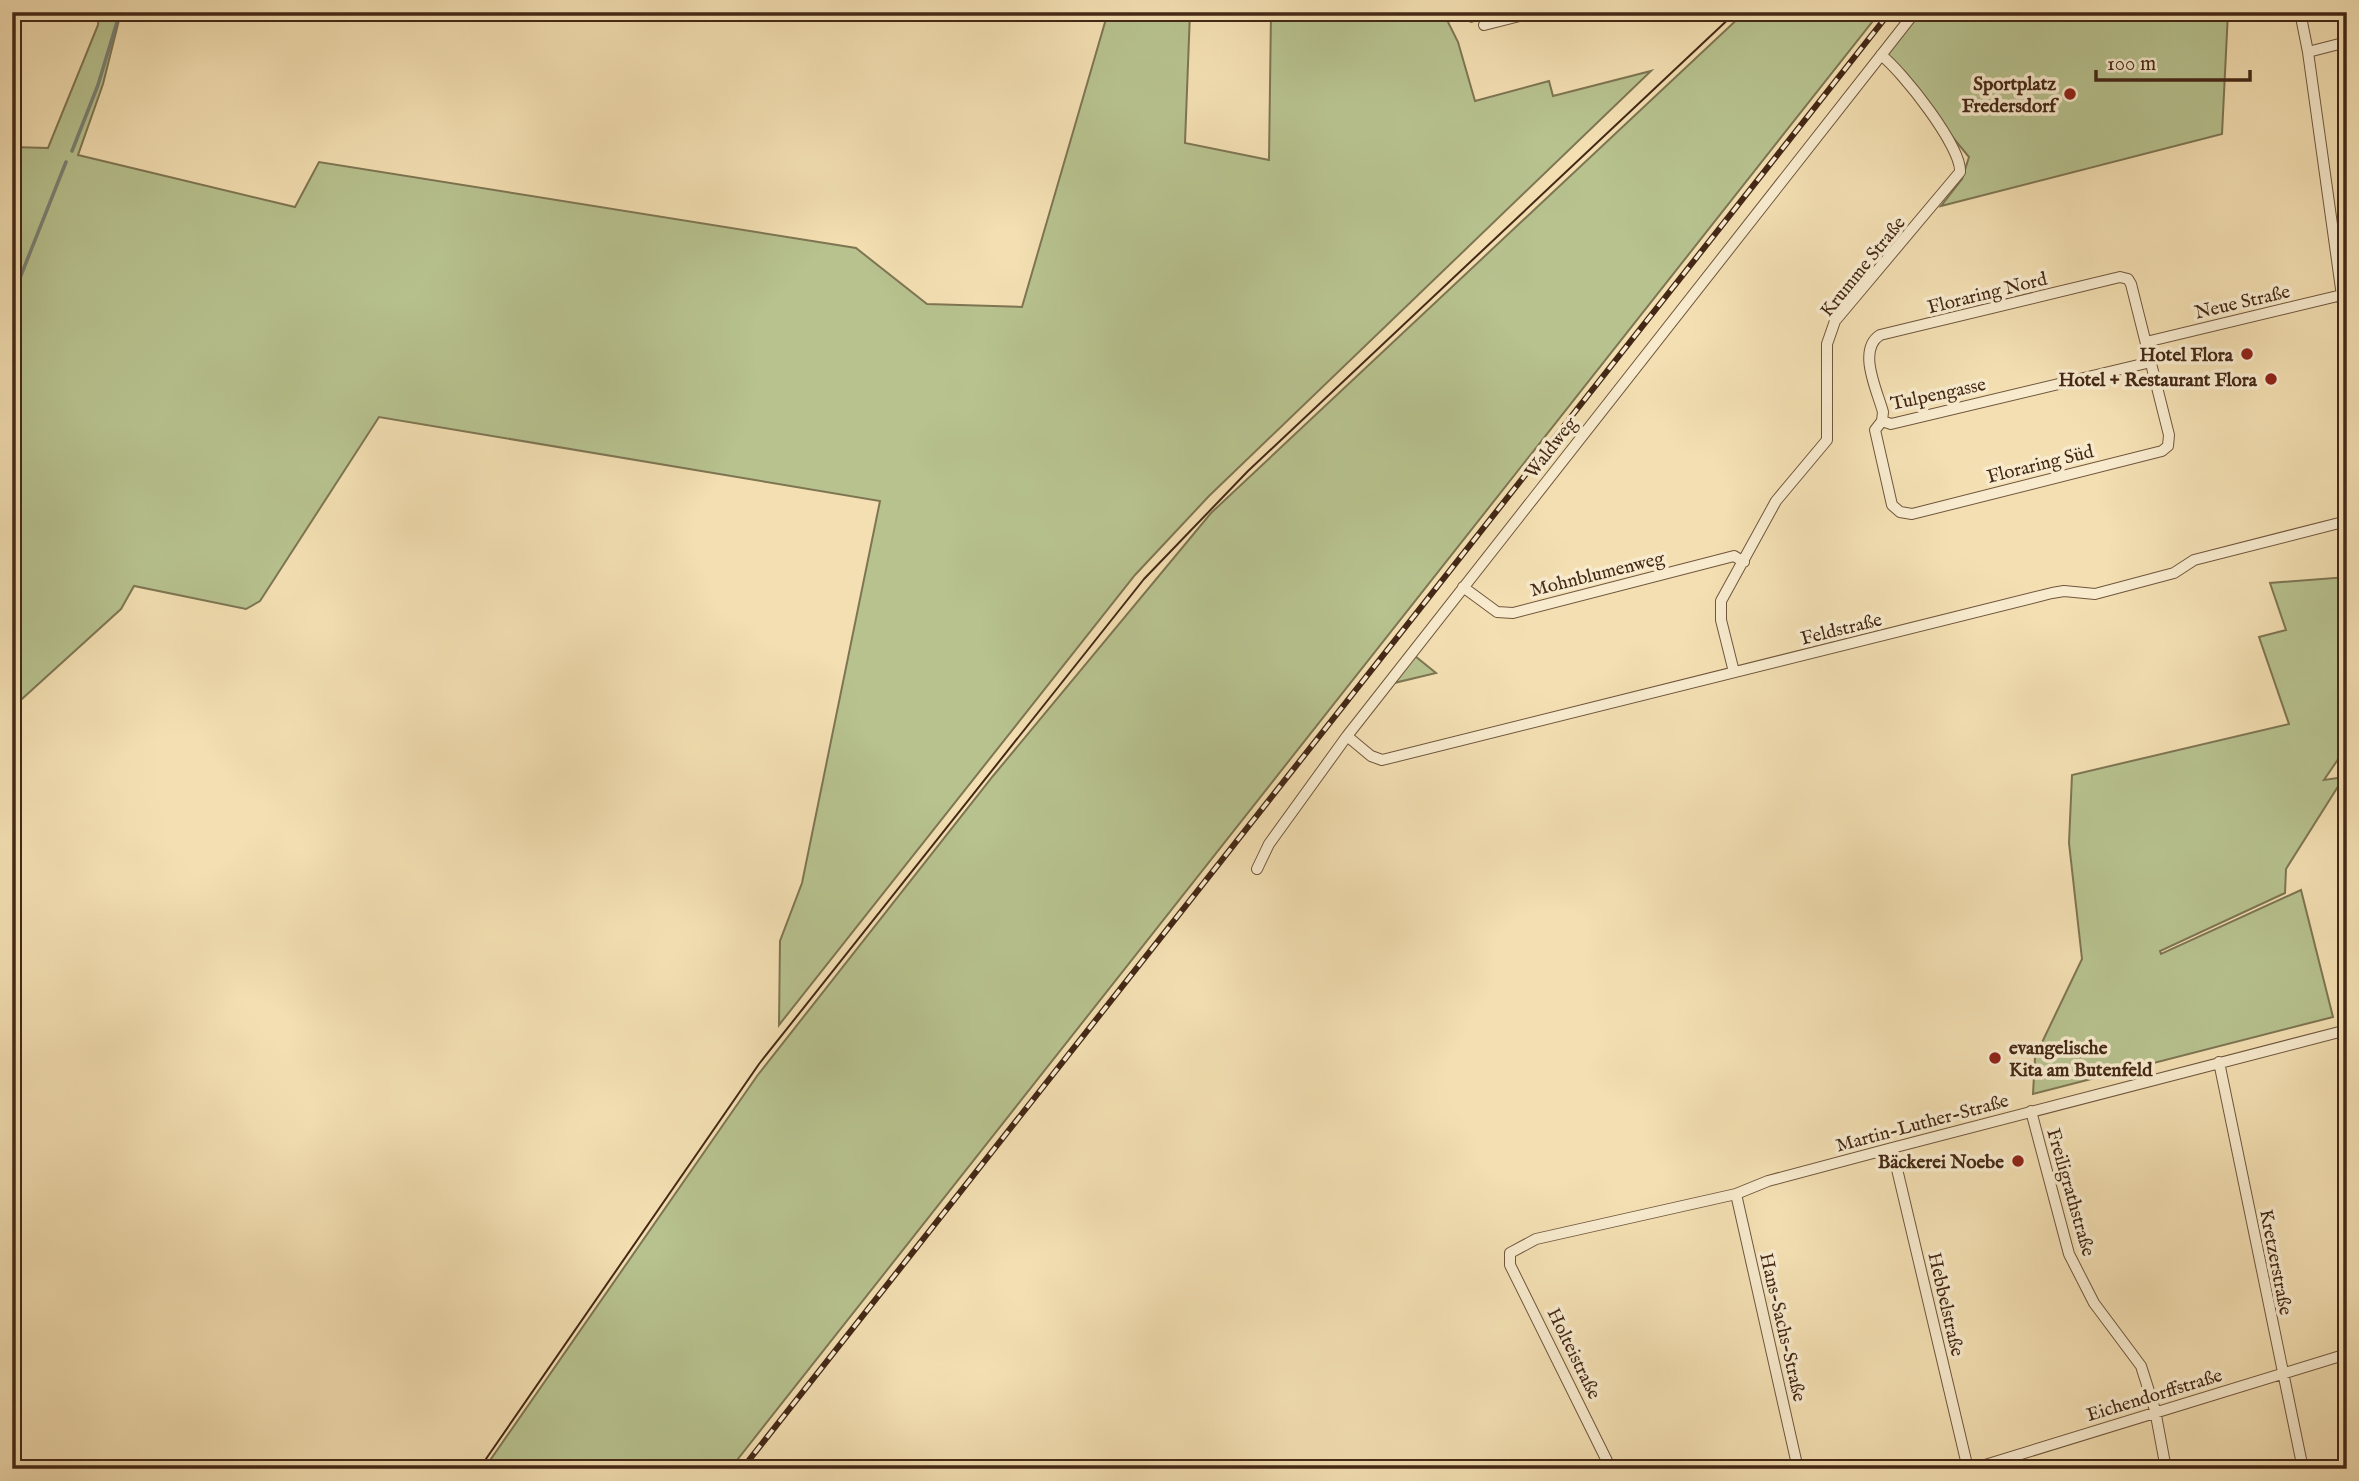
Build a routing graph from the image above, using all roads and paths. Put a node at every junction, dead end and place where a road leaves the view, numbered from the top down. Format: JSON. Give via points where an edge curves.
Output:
{"nodes":[{"id":1,"x":1535,"y":12,"type":"edge"},
{"id":2,"x":1915,"y":12,"type":"edge"},
{"id":3,"x":2300,"y":12,"type":"edge"},
{"id":4,"x":1484,"y":25,"type":"dead end"},
{"id":5,"x":2347,"y":42,"type":"edge"},
{"id":6,"x":2308,"y":52,"type":"junction"},
{"id":7,"x":1881,"y":55,"type":"junction"},
{"id":8,"x":2344,"y":294,"type":"edge"},
{"id":9,"x":2347,"y":332,"type":"edge"},
{"id":10,"x":2146,"y":342,"type":"junction"},
{"id":11,"x":2151,"y":362,"type":"junction"},
{"id":12,"x":1882,"y":421,"type":"junction"},
{"id":13,"x":1875,"y":430,"type":"joint"},
{"id":14,"x":2347,"y":522,"type":"edge"},
{"id":15,"x":1744,"y":562,"type":"junction"},
{"id":16,"x":1464,"y":587,"type":"junction"},
{"id":17,"x":1734,"y":672,"type":"junction"},
{"id":18,"x":1347,"y":736,"type":"junction"},
{"id":19,"x":1257,"y":869,"type":"dead end"},
{"id":20,"x":2347,"y":1030,"type":"edge"},
{"id":21,"x":2219,"y":1062,"type":"junction"},
{"id":22,"x":2031,"y":1111,"type":"junction"},
{"id":23,"x":1892,"y":1148,"type":"junction"},
{"id":24,"x":1736,"y":1194,"type":"junction"},
{"id":25,"x":1510,"y":1253,"type":"joint"},
{"id":26,"x":2347,"y":1354,"type":"edge"},
{"id":27,"x":2281,"y":1373,"type":"junction"},
{"id":28,"x":2155,"y":1410,"type":"junction"},
{"id":29,"x":1611,"y":1469,"type":"edge"},
{"id":30,"x":1798,"y":1469,"type":"edge"},
{"id":31,"x":1970,"y":1469,"type":"edge"},
{"id":32,"x":2166,"y":1469,"type":"edge"},
{"id":33,"x":2302,"y":1469,"type":"edge"}],
"edges":[{"from":1,"to":4,"type":"street"},
{"from":2,"to":7,"type":"street","name":"Waldweg"},
{"from":3,"to":6,"type":"street"},
{"from":5,"to":6,"type":"street"},
{"from":6,"to":8,"type":"street"},
{"from":7,"to":15,"type":"street","name":"Krumme Straße","via":[[1914,90],[1957,150],[1960,172],[1835,321],[1828,344],[1827,440],[1776,501]]},
{"from":7,"to":16,"type":"street","name":"Waldweg"},
{"from":8,"to":9,"type":"street"},
{"from":8,"to":10,"type":"street","name":"Neue Straße"},
{"from":10,"to":11,"type":"street","name":"Floraring Süd"},
{"from":10,"to":12,"type":"street","name":"Floraring Nord","via":[[2131,284],[2120,277],[1880,335],[1868,352]]},
{"from":11,"to":12,"type":"street","name":"Tulpengasse","via":[[1891,424]]},
{"from":11,"to":13,"type":"street","name":"Floraring Süd","via":[[2169,435],[2162,451],[1912,514],[1892,505]]},
{"from":12,"to":13,"type":"street","name":"Tulpengasse"},
{"from":14,"to":17,"type":"street","name":"Feldstraße","via":[[2194,559],[2174,573],[2095,594],[2052,593]]},
{"from":15,"to":16,"type":"street","name":"Mohnblumenweg","via":[[1734,556],[1513,613],[1497,612]]},
{"from":15,"to":17,"type":"street","name":"Krumme Straße","via":[[1725,589],[1720,612]]},
{"from":16,"to":18,"type":"street","name":"Waldweg"},
{"from":17,"to":18,"type":"street","name":"Feldstraße","via":[[1382,760]]},
{"from":18,"to":19,"type":"street","name":"Waldweg","via":[[1269,845]]},
{"from":20,"to":21,"type":"street","name":"Martin-Luther-Straße"},
{"from":21,"to":22,"type":"street","name":"Martin-Luther-Straße"},
{"from":21,"to":27,"type":"street","name":"Kretzerstraße"},
{"from":22,"to":23,"type":"street","name":"Martin-Luther-Straße"},
{"from":22,"to":28,"type":"street","name":"Freiligrathstraße","via":[[2069,1254],[2094,1303],[2141,1366]]},
{"from":23,"to":24,"type":"street","name":"Martin-Luther-Straße"},
{"from":23,"to":31,"type":"street","name":"Hebbelstraße"},
{"from":24,"to":25,"type":"street","name":"Martin-Luther-Straße","via":[[1536,1240]]},
{"from":24,"to":30,"type":"street","name":"Hans-Sachs-Straße"},
{"from":25,"to":29,"type":"street","name":"Holteistraße","via":[[1510,1265]]},
{"from":26,"to":27,"type":"street","name":"Eichendorffstraße"},
{"from":27,"to":28,"type":"street","name":"Eichendorffstraße"},
{"from":27,"to":33,"type":"street","name":"Kretzerstraße"},
{"from":28,"to":31,"type":"street","name":"Eichendorffstraße"},
{"from":28,"to":32,"type":"street","name":"Freiligrathstraße"}]}
